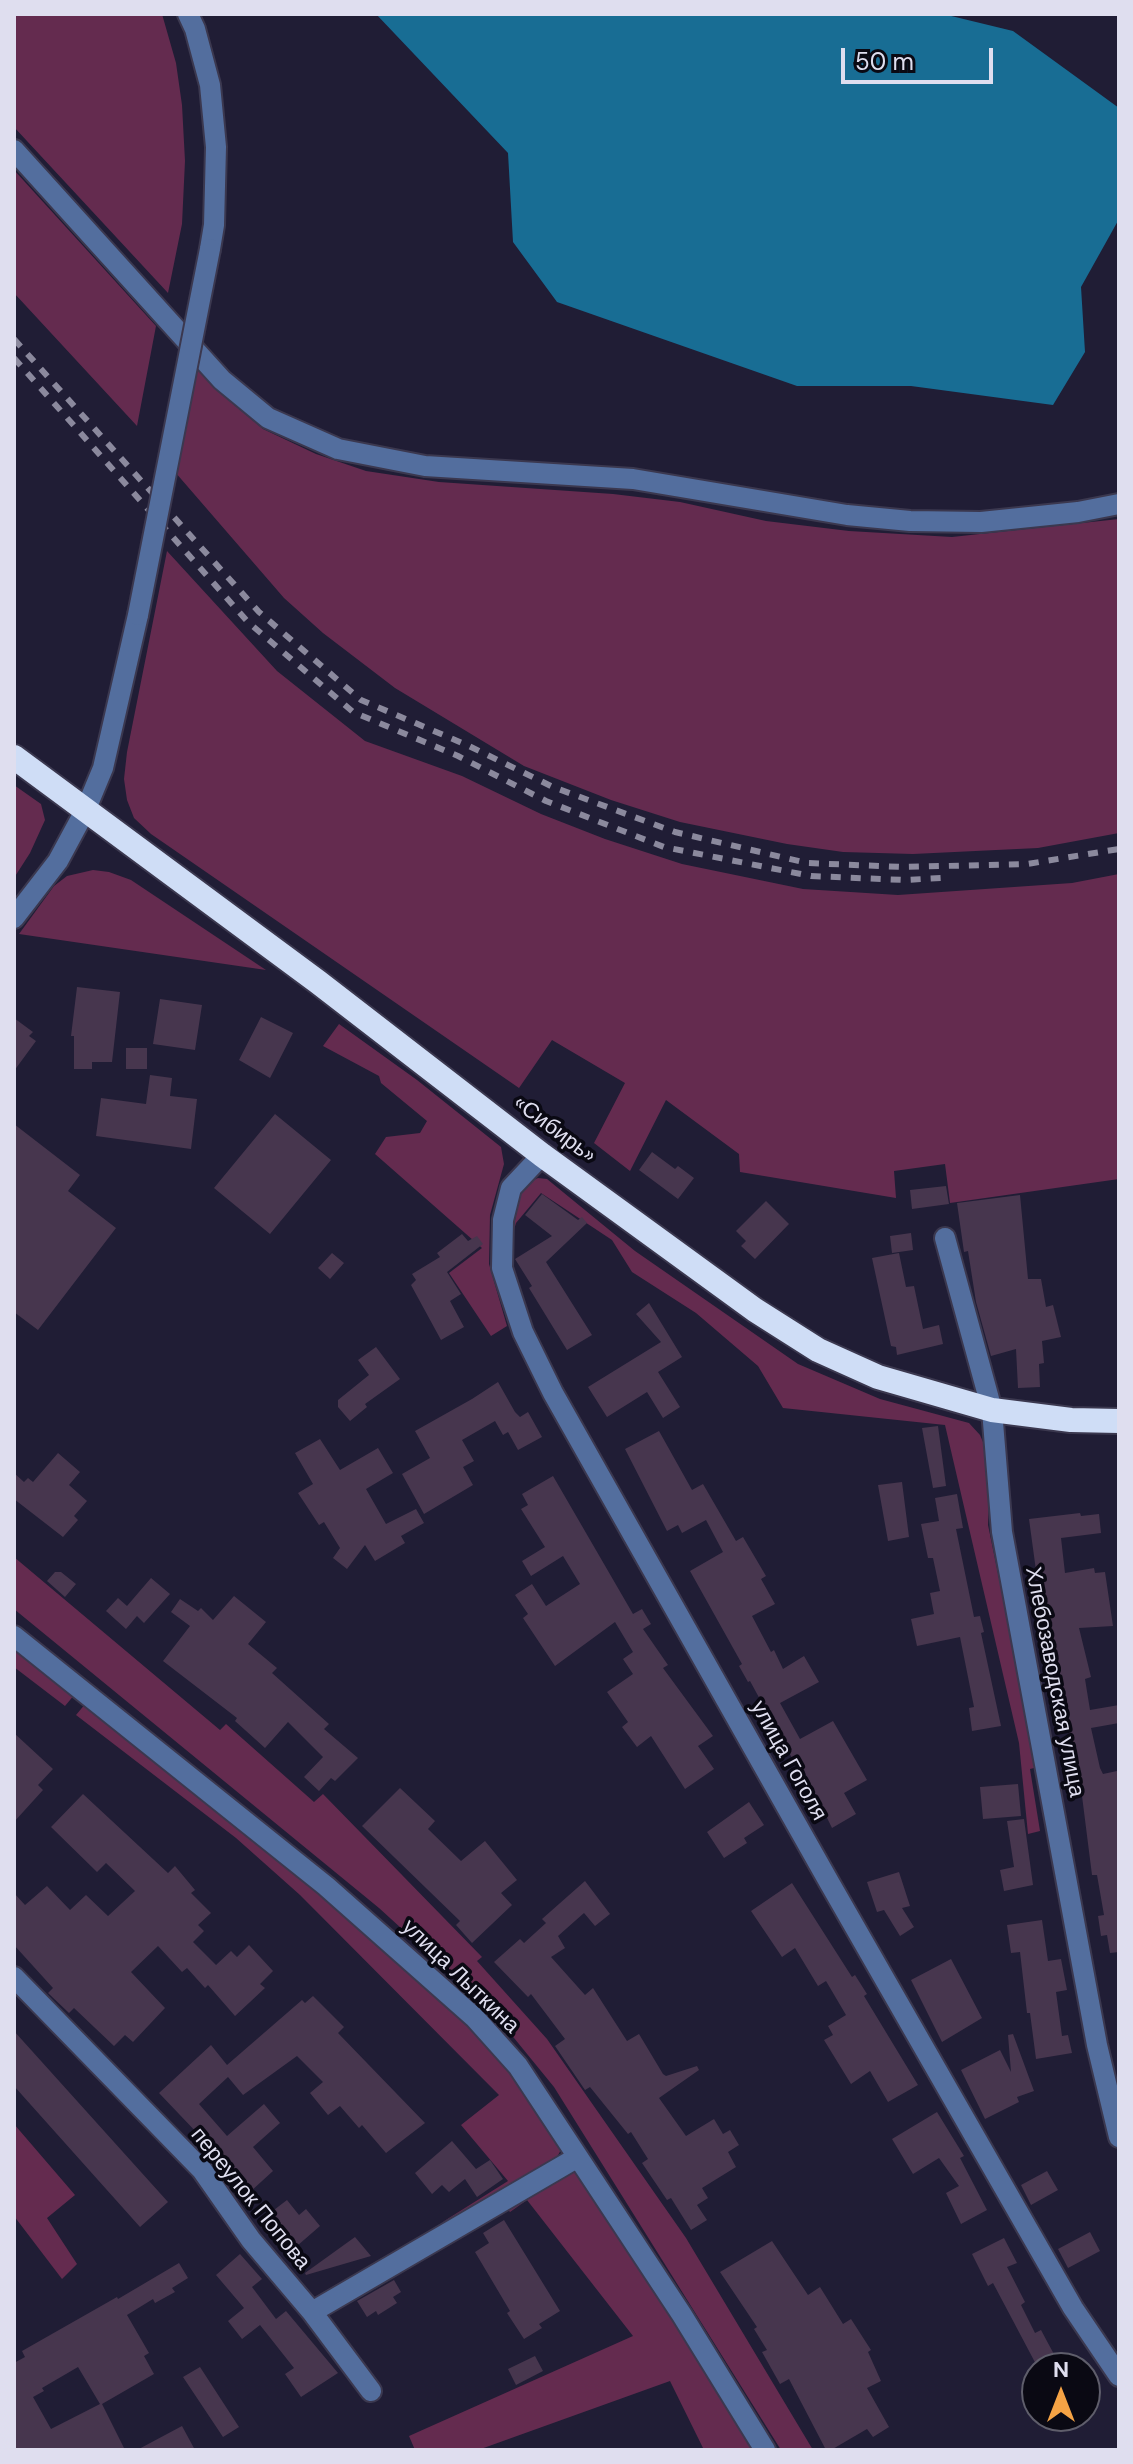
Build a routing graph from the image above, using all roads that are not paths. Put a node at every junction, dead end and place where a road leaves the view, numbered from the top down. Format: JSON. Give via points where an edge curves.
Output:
{"nodes":[{"id":1,"x":188,"y":14,"type":"edge"},
{"id":2,"x":14,"y":150,"type":"edge"},
{"id":3,"x":1119,"y":504,"type":"edge"},
{"id":4,"x":14,"y":757,"type":"edge"},
{"id":5,"x":86,"y":809,"type":"junction"},
{"id":6,"x":14,"y":918,"type":"edge"},
{"id":7,"x":542,"y":1155,"type":"junction"},
{"id":8,"x":945,"y":1238,"type":"dead end"},
{"id":9,"x":992,"y":1410,"type":"junction"},
{"id":10,"x":1119,"y":1421,"type":"edge"},
{"id":11,"x":14,"y":1636,"type":"edge"},
{"id":12,"x":14,"y":1977,"type":"edge"},
{"id":13,"x":1119,"y":2137,"type":"edge"},
{"id":14,"x":578,"y":2157,"type":"junction"},
{"id":15,"x":312,"y":2312,"type":"junction"},
{"id":16,"x":1119,"y":2376,"type":"edge"},
{"id":17,"x":371,"y":2391,"type":"dead end"},
{"id":18,"x":765,"y":2450,"type":"edge"}],
"edges":[{"from":1,"to":5,"type":"street","bridge":true,"via":[[210,85],[216,147],[214,225],[138,615],[103,768]]},
{"from":2,"to":3,"type":"street","via":[[222,380],[268,418],[338,449],[425,466],[633,479],[910,521],[981,522]]},
{"from":4,"to":5,"type":"highway","name":"«Сибирь»"},
{"from":5,"to":6,"type":"street","via":[[58,861]]},
{"from":5,"to":7,"type":"highway","name":"«Сибирь»"},
{"from":7,"to":9,"type":"highway","name":"«Сибирь»","via":[[818,1350],[878,1377]]},
{"from":7,"to":16,"type":"street","name":"улица Гоголя","via":[[511,1188],[503,1220],[502,1268],[523,1332],[836,1896],[1073,2308]]},
{"from":8,"to":9,"type":"street","name":"Хлебозаводская улица"},
{"from":9,"to":10,"type":"highway","name":"«Сибирь»"},
{"from":9,"to":13,"type":"street","name":"Хлебозаводская улица","via":[[1002,1532],[1097,2045]]},
{"from":11,"to":14,"type":"street","name":"улица Лыткина","via":[[326,1886],[475,2018],[518,2066]]},
{"from":12,"to":15,"type":"street","name":"переулок Попова","via":[[202,2170],[251,2240]]},
{"from":14,"to":15,"type":"street"},
{"from":14,"to":18,"type":"street","name":"улица Лыткина"},
{"from":15,"to":17,"type":"street","name":"переулок Попова"}]}
